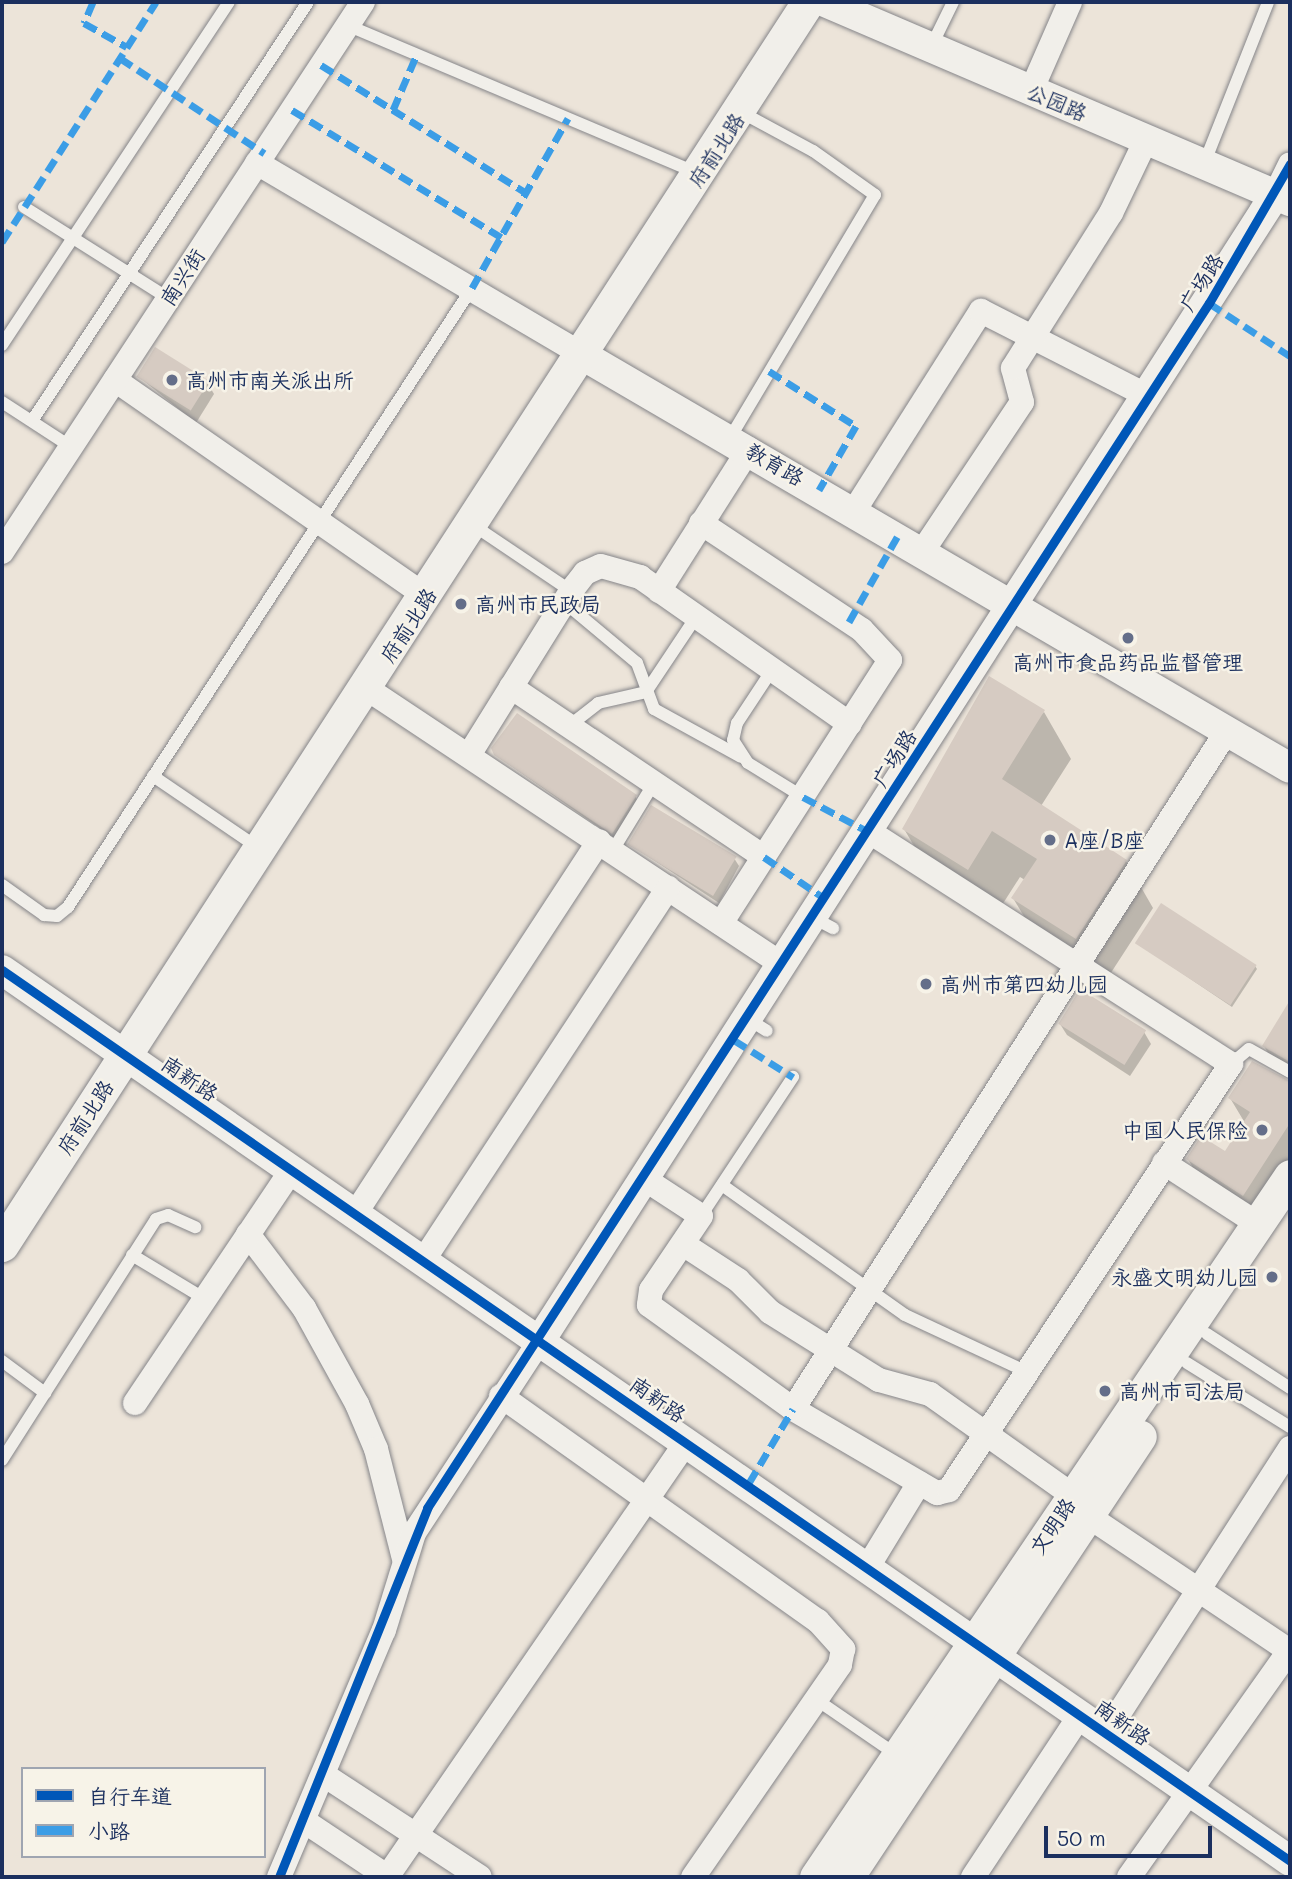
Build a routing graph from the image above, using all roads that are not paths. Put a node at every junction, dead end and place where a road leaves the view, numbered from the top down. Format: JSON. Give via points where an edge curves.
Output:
{"nodes":[{"id":1,"x":229,"y":2,"type":"edge"},
{"id":2,"x":308,"y":2,"type":"edge"},
{"id":3,"x":363,"y":2,"type":"edge"},
{"id":4,"x":808,"y":2,"type":"edge"},
{"id":5,"x":825,"y":2,"type":"edge"},
{"id":6,"x":953,"y":2,"type":"edge"},
{"id":7,"x":1070,"y":2,"type":"edge"},
{"id":8,"x":1268,"y":2,"type":"edge"},
{"id":9,"x":347,"y":25,"type":"junction"},
{"id":10,"x":931,"y":48,"type":"junction"},
{"id":11,"x":1031,"y":91,"type":"junction"},
{"id":12,"x":741,"y":112,"type":"junction"},
{"id":13,"x":1146,"y":139,"type":"junction"},
{"id":14,"x":257,"y":163,"type":"junction"},
{"id":15,"x":1203,"y":164,"type":"junction"},
{"id":16,"x":1290,"y":164,"type":"edge"},
{"id":17,"x":700,"y":174,"type":"junction"},
{"id":18,"x":1283,"y":198,"type":"edge"},
{"id":19,"x":24,"y":207,"type":"dead end"},
{"id":20,"x":72,"y":238,"type":"junction"},
{"id":21,"x":130,"y":275,"type":"junction"},
{"id":22,"x":472,"y":288,"type":"junction"},
{"id":23,"x":168,"y":298,"type":"junction"},
{"id":24,"x":1035,"y":335,"type":"junction"},
{"id":25,"x":2,"y":345,"type":"edge"},
{"id":26,"x":584,"y":356,"type":"junction"},
{"id":27,"x":115,"y":380,"type":"junction"},
{"id":28,"x":1148,"y":396,"type":"junction"},
{"id":29,"x":2,"y":401,"type":"edge"},
{"id":30,"x":32,"y":421,"type":"junction"},
{"id":31,"x":740,"y":443,"type":"junction"},
{"id":32,"x":71,"y":447,"type":"junction"},
{"id":33,"x":854,"y":511,"type":"junction"},
{"id":34,"x":320,"y":519,"type":"junction"},
{"id":35,"x":701,"y":523,"type":"junction"},
{"id":36,"x":473,"y":526,"type":"junction"},
{"id":37,"x":2,"y":552,"type":"edge"},
{"id":38,"x":922,"y":552,"type":"junction"},
{"id":39,"x":659,"y":591,"type":"junction"},
{"id":40,"x":568,"y":596,"type":"junction"},
{"id":41,"x":427,"y":597,"type":"junction"},
{"id":42,"x":1012,"y":604,"type":"junction"},
{"id":43,"x":696,"y":617,"type":"junction"},
{"id":44,"x":772,"y":670,"type":"junction"},
{"id":45,"x":512,"y":687,"type":"junction"},
{"id":46,"x":366,"y":688,"type":"junction"},
{"id":47,"x":646,"y":692,"type":"junction"},
{"id":48,"x":850,"y":724,"type":"junction"},
{"id":49,"x":569,"y":726,"type":"junction"},
{"id":50,"x":1227,"y":731,"type":"junction"},
{"id":51,"x":469,"y":755,"type":"junction"},
{"id":52,"x":741,"y":757,"type":"junction"},
{"id":53,"x":1290,"y":768,"type":"edge"},
{"id":54,"x":153,"y":776,"type":"junction"},
{"id":55,"x":654,"y":783,"type":"junction"},
{"id":56,"x":803,"y":797,"type":"junction"},
{"id":57,"x":869,"y":832,"type":"junction"},
{"id":58,"x":606,"y":846,"type":"junction"},
{"id":59,"x":260,"y":850,"type":"junction"},
{"id":60,"x":764,"y":857,"type":"junction"},
{"id":61,"x":2,"y":885,"type":"edge"},
{"id":62,"x":668,"y":888,"type":"junction"},
{"id":63,"x":721,"y":923,"type":"junction"},
{"id":64,"x":781,"y":964,"type":"junction"},
{"id":65,"x":1080,"y":968,"type":"junction"},
{"id":66,"x":2,"y":970,"type":"edge"},
{"id":67,"x":126,"y":1055,"type":"junction"},
{"id":68,"x":1231,"y":1065,"type":"junction"},
{"id":69,"x":1290,"y":1072,"type":"edge"},
{"id":70,"x":793,"y":1077,"type":"dead end"},
{"id":71,"x":1164,"y":1163,"type":"junction"},
{"id":72,"x":292,"y":1169,"type":"junction"},
{"id":73,"x":1290,"y":1176,"type":"edge"},
{"id":74,"x":643,"y":1178,"type":"junction"},
{"id":75,"x":722,"y":1185,"type":"junction"},
{"id":76,"x":357,"y":1212,"type":"junction"},
{"id":77,"x":1290,"y":1214,"type":"edge"},
{"id":78,"x":701,"y":1216,"type":"junction"},
{"id":79,"x":1258,"y":1224,"type":"junction"},
{"id":80,"x":195,"y":1227,"type":"dead end"},
{"id":81,"x":248,"y":1234,"type":"junction"},
{"id":82,"x":683,"y":1244,"type":"junction"},
{"id":83,"x":2,"y":1245,"type":"edge"},
{"id":84,"x":132,"y":1255,"type":"junction"},
{"id":85,"x":425,"y":1258,"type":"junction"},
{"id":86,"x":871,"y":1291,"type":"junction"},
{"id":87,"x":205,"y":1299,"type":"junction"},
{"id":88,"x":1207,"y":1334,"type":"junction"},
{"id":89,"x":541,"y":1339,"type":"junction"},
{"id":90,"x":832,"y":1351,"type":"junction"},
{"id":91,"x":2,"y":1361,"type":"edge"},
{"id":92,"x":1187,"y":1363,"type":"junction"},
{"id":93,"x":1027,"y":1372,"type":"junction"},
{"id":94,"x":1290,"y":1388,"type":"edge"},
{"id":95,"x":45,"y":1392,"type":"junction"},
{"id":96,"x":501,"y":1396,"type":"junction"},
{"id":97,"x":135,"y":1403,"type":"dead end"},
{"id":98,"x":793,"y":1409,"type":"junction"},
{"id":99,"x":1290,"y":1427,"type":"edge"},
{"id":100,"x":988,"y":1430,"type":"junction"},
{"id":101,"x":687,"y":1441,"type":"junction"},
{"id":102,"x":1290,"y":1448,"type":"edge"},
{"id":103,"x":2,"y":1460,"type":"edge"},
{"id":104,"x":919,"y":1483,"type":"junction"},
{"id":105,"x":648,"y":1501,"type":"junction"},
{"id":106,"x":1080,"y":1506,"type":"junction"},
{"id":107,"x":404,"y":1559,"type":"junction"},
{"id":108,"x":869,"y":1565,"type":"junction"},
{"id":109,"x":1200,"y":1586,"type":"junction"},
{"id":110,"x":986,"y":1647,"type":"junction"},
{"id":111,"x":1290,"y":1651,"type":"edge"},
{"id":112,"x":817,"y":1700,"type":"junction"},
{"id":113,"x":1081,"y":1714,"type":"junction"},
{"id":114,"x":1107,"y":1732,"type":"junction"},
{"id":115,"x":897,"y":1755,"type":"junction"},
{"id":116,"x":324,"y":1775,"type":"junction"},
{"id":117,"x":1191,"y":1791,"type":"junction"},
{"id":118,"x":304,"y":1821,"type":"junction"},
{"id":119,"x":416,"y":1835,"type":"junction"},
{"id":120,"x":1290,"y":1861,"type":"edge"},
{"id":121,"x":279,"y":1877,"type":"edge"},
{"id":122,"x":387,"y":1877,"type":"edge"},
{"id":123,"x":480,"y":1877,"type":"edge"},
{"id":124,"x":693,"y":1877,"type":"edge"},
{"id":125,"x":816,"y":1877,"type":"edge"},
{"id":126,"x":847,"y":1877,"type":"edge"},
{"id":127,"x":974,"y":1877,"type":"edge"},
{"id":128,"x":1129,"y":1877,"type":"edge"}],
"edges":[{"from":1,"to":20,"type":"lane"},
{"from":2,"to":21,"type":"lane"},
{"from":3,"to":9,"type":"street","name":"南兴街"},
{"from":4,"to":12,"type":"main road","name":"府前北路"},
{"from":5,"to":10,"type":"street","name":"公园路"},
{"from":6,"to":10,"type":"lane"},
{"from":7,"to":11,"type":"street"},
{"from":8,"to":15,"type":"lane"},
{"from":9,"to":14,"type":"street","name":"南兴街"},
{"from":9,"to":17,"type":"lane"},
{"from":10,"to":11,"type":"street","name":"公园路"},
{"from":11,"to":13,"type":"street","name":"公园路"},
{"from":12,"to":17,"type":"main road","name":"府前北路"},
{"from":12,"to":31,"type":"lane","via":[[804,145],[876,195]]},
{"from":13,"to":15,"type":"street","name":"公园路"},
{"from":13,"to":24,"type":"street","via":[[1111,213]]},
{"from":14,"to":22,"type":"street","name":"教育路"},
{"from":14,"to":23,"type":"street","name":"南兴街"},
{"from":15,"to":18,"type":"street","name":"公园路"},
{"from":16,"to":18,"type":"street"},
{"from":17,"to":26,"type":"main road","name":"府前北路"},
{"from":18,"to":28,"type":"street","name":"广场路"},
{"from":19,"to":20,"type":"lane"},
{"from":20,"to":21,"type":"lane"},
{"from":20,"to":25,"type":"lane"},
{"from":21,"to":23,"type":"lane"},
{"from":21,"to":30,"type":"lane"},
{"from":22,"to":26,"type":"street","name":"教育路"},
{"from":22,"to":34,"type":"lane"},
{"from":23,"to":27,"type":"street","name":"南兴街"},
{"from":24,"to":28,"type":"street"},
{"from":24,"to":33,"type":"street","via":[[981,311]]},
{"from":24,"to":38,"type":"street","via":[[1012,371],[1024,389],[1023,402]]},
{"from":26,"to":31,"type":"street","name":"教育路"},
{"from":26,"to":36,"type":"main road","name":"府前北路"},
{"from":27,"to":32,"type":"street","name":"南兴街"},
{"from":27,"to":34,"type":"street"},
{"from":28,"to":42,"type":"street","name":"广场路"},
{"from":29,"to":30,"type":"lane"},
{"from":30,"to":32,"type":"lane"},
{"from":31,"to":33,"type":"street","name":"教育路"},
{"from":31,"to":35,"type":"street"},
{"from":32,"to":37,"type":"street","name":"南兴街"},
{"from":33,"to":38,"type":"street","name":"教育路"},
{"from":34,"to":41,"type":"street"},
{"from":34,"to":54,"type":"lane"},
{"from":35,"to":39,"type":"street"},
{"from":35,"to":48,"type":"street","via":[[888,653],[888,667]]},
{"from":36,"to":40,"type":"lane"},
{"from":36,"to":41,"type":"main road","name":"府前北路"},
{"from":38,"to":42,"type":"street","name":"教育路"},
{"from":39,"to":40,"type":"street","via":[[608,565],[585,573]]},
{"from":39,"to":43,"type":"street"},
{"from":40,"to":45,"type":"street"},
{"from":40,"to":47,"type":"lane","via":[[637,663]]},
{"from":41,"to":46,"type":"main road","name":"府前北路"},
{"from":42,"to":50,"type":"street","name":"教育路"},
{"from":42,"to":57,"type":"street","name":"广场路"},
{"from":43,"to":44,"type":"street"},
{"from":43,"to":47,"type":"lane"},
{"from":44,"to":48,"type":"street"},
{"from":44,"to":52,"type":"lane","via":[[737,723],[733,740]]},
{"from":45,"to":49,"type":"street"},
{"from":45,"to":51,"type":"street"},
{"from":46,"to":51,"type":"street"},
{"from":46,"to":59,"type":"main road","name":"府前北路"},
{"from":47,"to":49,"type":"lane","via":[[598,703]]},
{"from":47,"to":52,"type":"lane","via":[[654,709],[679,727]]},
{"from":48,"to":56,"type":"street"},
{"from":49,"to":55,"type":"street"},
{"from":50,"to":53,"type":"street","name":"教育路"},
{"from":50,"to":65,"type":"street"},
{"from":51,"to":58,"type":"street"},
{"from":52,"to":56,"type":"lane"},
{"from":54,"to":59,"type":"lane"},
{"from":54,"to":61,"type":"lane","via":[[60,915],[44,915]]},
{"from":55,"to":58,"type":"lane"},
{"from":55,"to":60,"type":"street"},
{"from":56,"to":60,"type":"street"},
{"from":57,"to":64,"type":"street","name":"广场路","via":[[823,922]]},
{"from":57,"to":65,"type":"street"},
{"from":58,"to":62,"type":"street"},
{"from":58,"to":76,"type":"street"},
{"from":59,"to":67,"type":"main road","name":"府前北路"},
{"from":60,"to":63,"type":"street"},
{"from":62,"to":63,"type":"street"},
{"from":62,"to":85,"type":"street"},
{"from":63,"to":64,"type":"street"},
{"from":64,"to":74,"type":"street","name":"广场路","via":[[757,1025]]},
{"from":65,"to":68,"type":"street"},
{"from":65,"to":86,"type":"street"},
{"from":66,"to":67,"type":"street","name":"南新路"},
{"from":67,"to":72,"type":"street","name":"南新路"},
{"from":67,"to":83,"type":"main road","name":"府前北路"},
{"from":68,"to":69,"type":"lane","via":[[1249,1049]]},
{"from":68,"to":71,"type":"street"},
{"from":70,"to":75,"type":"lane"},
{"from":71,"to":79,"type":"street"},
{"from":71,"to":93,"type":"street"},
{"from":72,"to":76,"type":"street","name":"南新路"},
{"from":72,"to":81,"type":"street"},
{"from":73,"to":79,"type":"main road","name":"文明路"},
{"from":74,"to":78,"type":"street"},
{"from":74,"to":89,"type":"street","name":"广场路"},
{"from":75,"to":78,"type":"lane"},
{"from":75,"to":86,"type":"lane"},
{"from":76,"to":85,"type":"street","name":"南新路"},
{"from":77,"to":88,"type":"main road","name":"文明路"},
{"from":78,"to":82,"type":"street"},
{"from":79,"to":106,"type":"main road","name":"文明路"},
{"from":80,"to":84,"type":"lane","via":[[163,1216]]},
{"from":81,"to":87,"type":"street"},
{"from":81,"to":107,"type":"street","via":[[297,1298],[356,1404],[376,1449]]},
{"from":82,"to":90,"type":"street"},
{"from":82,"to":98,"type":"street","via":[[651,1290],[649,1305]]},
{"from":84,"to":87,"type":"lane"},
{"from":84,"to":95,"type":"lane"},
{"from":85,"to":89,"type":"street","name":"南新路"},
{"from":86,"to":90,"type":"street"},
{"from":86,"to":93,"type":"lane","via":[[918,1322]]},
{"from":87,"to":97,"type":"street"},
{"from":88,"to":92,"type":"main road","name":"文明路"},
{"from":88,"to":94,"type":"lane"},
{"from":89,"to":96,"type":"street"},
{"from":89,"to":101,"type":"street","name":"南新路"},
{"from":90,"to":98,"type":"street"},
{"from":90,"to":100,"type":"street","via":[[891,1385],[922,1390]]},
{"from":91,"to":95,"type":"lane"},
{"from":92,"to":99,"type":"lane"},
{"from":92,"to":106,"type":"main road","name":"文明路"},
{"from":93,"to":100,"type":"street"},
{"from":95,"to":103,"type":"lane"},
{"from":96,"to":105,"type":"street"},
{"from":96,"to":107,"type":"street","via":[[427,1508]]},
{"from":98,"to":104,"type":"street"},
{"from":100,"to":104,"type":"street","via":[[949,1490],[941,1494]]},
{"from":100,"to":106,"type":"street"},
{"from":101,"to":105,"type":"street"},
{"from":101,"to":108,"type":"street","name":"南新路"},
{"from":102,"to":109,"type":"street"},
{"from":104,"to":108,"type":"street"},
{"from":105,"to":112,"type":"street","via":[[838,1642],[840,1665]]},
{"from":105,"to":119,"type":"street"},
{"from":106,"to":109,"type":"street"},
{"from":106,"to":110,"type":"main road","name":"文明路"},
{"from":107,"to":116,"type":"street","via":[[384,1630]]},
{"from":108,"to":110,"type":"street","name":"南新路"},
{"from":109,"to":111,"type":"street"},
{"from":109,"to":114,"type":"street"},
{"from":110,"to":113,"type":"street","name":"南新路"},
{"from":110,"to":115,"type":"main road","name":"文明路"},
{"from":110,"to":126,"type":"main road","name":"文明路"},
{"from":111,"to":117,"type":"street"},
{"from":112,"to":115,"type":"lane"},
{"from":112,"to":124,"type":"street"},
{"from":113,"to":114,"type":"street","name":"南新路"},
{"from":113,"to":127,"type":"street"},
{"from":114,"to":117,"type":"street","name":"南新路"},
{"from":115,"to":125,"type":"main road","name":"文明路"},
{"from":116,"to":118,"type":"street"},
{"from":116,"to":119,"type":"street"},
{"from":117,"to":120,"type":"street","name":"南新路"},
{"from":117,"to":128,"type":"street"},
{"from":118,"to":121,"type":"street"},
{"from":118,"to":122,"type":"street"},
{"from":119,"to":122,"type":"street"},
{"from":119,"to":123,"type":"street"}]}
